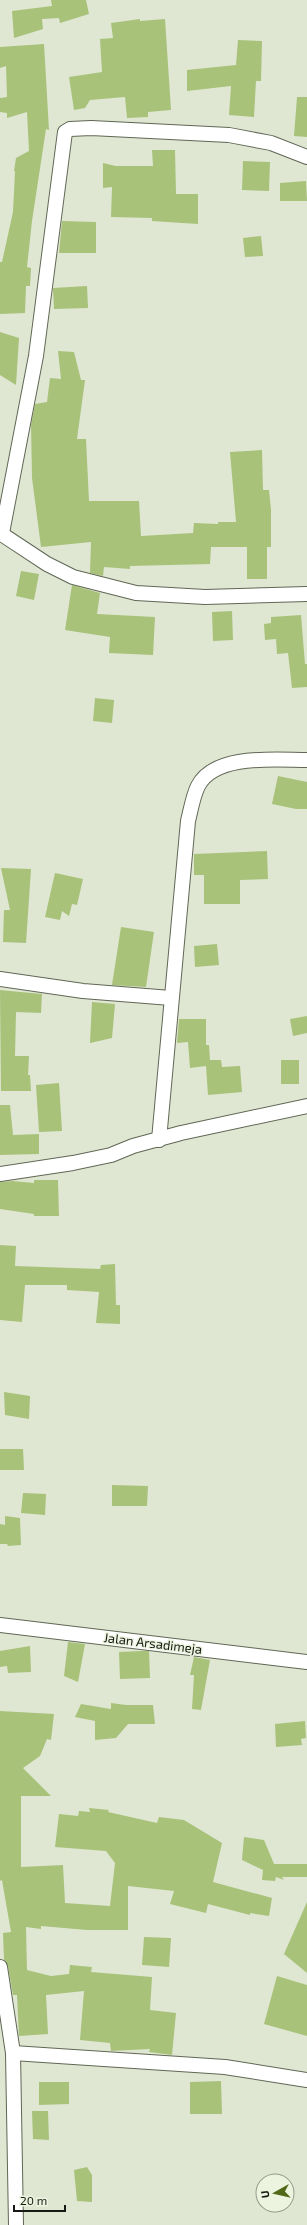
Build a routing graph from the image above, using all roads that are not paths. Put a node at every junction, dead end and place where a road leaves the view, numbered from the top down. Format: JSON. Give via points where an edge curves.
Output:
{"nodes":[{"id":1,"x":307,"y":157,"type":"edge"},
{"id":2,"x":1,"y":533,"type":"edge"},
{"id":3,"x":307,"y":594,"type":"edge"},
{"id":4,"x":307,"y":760,"type":"edge"},
{"id":5,"x":0,"y":979,"type":"edge"},
{"id":6,"x":171,"y":998,"type":"junction"},
{"id":7,"x":307,"y":1106,"type":"edge"},
{"id":8,"x":159,"y":1140,"type":"junction"},
{"id":9,"x":0,"y":1174,"type":"edge"},
{"id":10,"x":0,"y":1625,"type":"edge"},
{"id":11,"x":307,"y":1662,"type":"edge"},
{"id":12,"x":0,"y":1967,"type":"edge"},
{"id":13,"x":5,"y":2037,"type":"edge"},
{"id":14,"x":13,"y":2053,"type":"junction"},
{"id":15,"x":307,"y":2080,"type":"edge"},
{"id":16,"x":16,"y":2225,"type":"edge"}],
"edges":[{"from":1,"to":2,"type":"street","via":[[272,143],[229,135],[91,128],[70,129],[65,132],[36,356]]},
{"from":2,"to":3,"type":"street","via":[[73,577],[136,593],[205,597]]},
{"from":4,"to":6,"type":"street","via":[[233,762],[212,771],[199,784],[188,821]]},
{"from":5,"to":6,"type":"street","via":[[82,991]]},
{"from":6,"to":8,"type":"street"},
{"from":7,"to":8,"type":"street"},
{"from":8,"to":9,"type":"street","via":[[133,1146],[111,1155]]},
{"from":10,"to":11,"type":"street","name":"Jalan Arsadimeja"},
{"from":12,"to":13,"type":"street"},
{"from":13,"to":14,"type":"street"},
{"from":14,"to":15,"type":"street","via":[[225,2068]]},
{"from":14,"to":16,"type":"street"}]}
